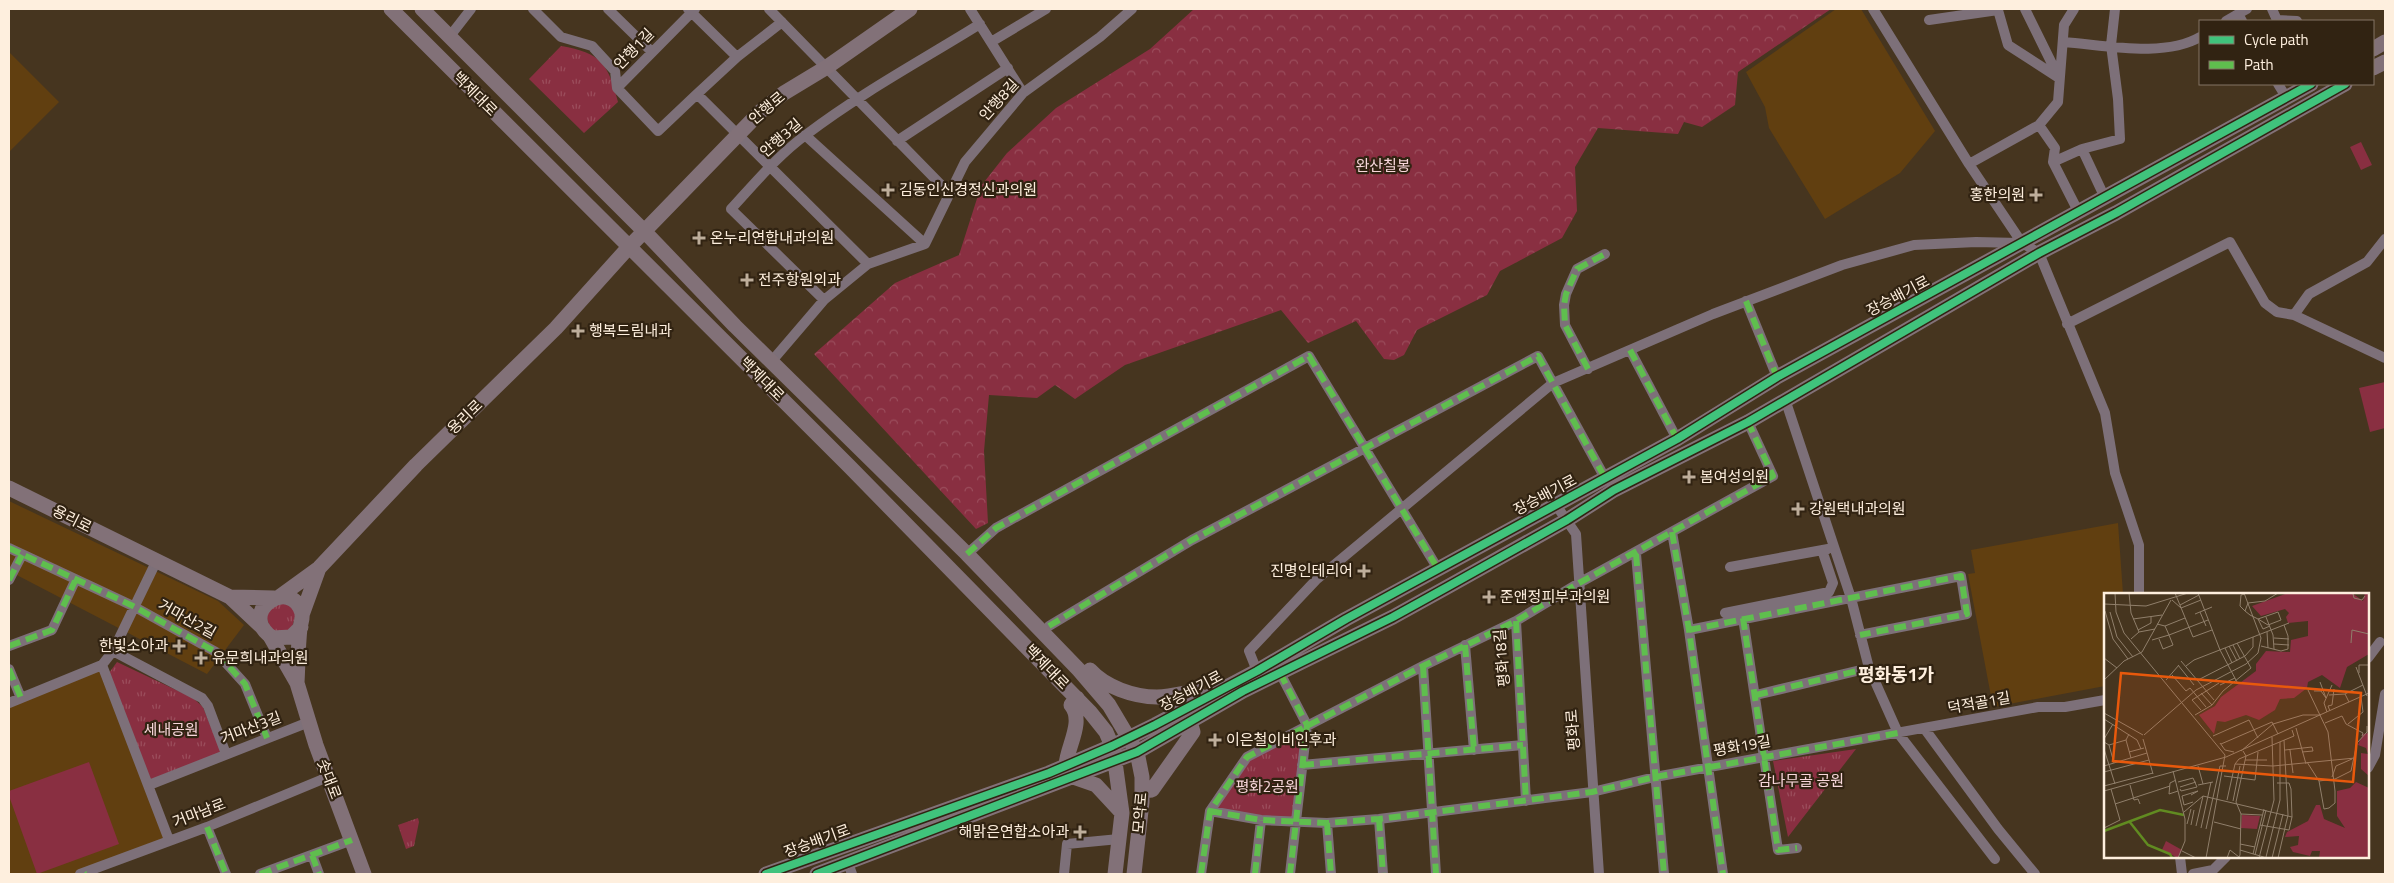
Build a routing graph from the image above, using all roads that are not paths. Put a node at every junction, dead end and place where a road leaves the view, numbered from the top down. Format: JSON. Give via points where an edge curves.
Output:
{"nodes":[{"id":1,"x":391,"y":9,"type":"edge"},
{"id":2,"x":422,"y":9,"type":"edge"},
{"id":3,"x":471,"y":9,"type":"edge"},
{"id":4,"x":533,"y":9,"type":"edge"},
{"id":5,"x":608,"y":9,"type":"edge"},
{"id":6,"x":770,"y":9,"type":"edge"},
{"id":7,"x":910,"y":9,"type":"edge"},
{"id":8,"x":970,"y":9,"type":"edge"},
{"id":9,"x":1046,"y":9,"type":"edge"},
{"id":10,"x":1132,"y":9,"type":"edge"},
{"id":11,"x":1873,"y":9,"type":"edge"},
{"id":12,"x":2025,"y":9,"type":"edge"},
{"id":13,"x":2074,"y":9,"type":"edge"},
{"id":14,"x":2115,"y":9,"type":"edge"},
{"id":15,"x":691,"y":10,"type":"edge"},
{"id":16,"x":2243,"y":15,"type":"edge"},
{"id":17,"x":1930,"y":20,"type":"dead end"},
{"id":18,"x":2229,"y":20,"type":"edge"},
{"id":19,"x":782,"y":22,"type":"junction"},
{"id":20,"x":980,"y":24,"type":"junction"},
{"id":21,"x":450,"y":36,"type":"junction"},
{"id":22,"x":2199,"y":38,"type":"edge"},
{"id":23,"x":991,"y":42,"type":"junction"},
{"id":24,"x":2064,"y":42,"type":"junction"},
{"id":25,"x":2385,"y":42,"type":"edge"},
{"id":26,"x":2111,"y":45,"type":"junction"},
{"id":27,"x":2374,"y":48,"type":"edge"},
{"id":28,"x":652,"y":52,"type":"junction"},
{"id":29,"x":737,"y":57,"type":"junction"},
{"id":30,"x":827,"y":67,"type":"junction"},
{"id":31,"x":1008,"y":68,"type":"junction"},
{"id":32,"x":2059,"y":78,"type":"junction"},
{"id":33,"x":2279,"y":85,"type":"edge"},
{"id":34,"x":2309,"y":85,"type":"edge"},
{"id":35,"x":2342,"y":85,"type":"edge"},
{"id":36,"x":617,"y":88,"type":"junction"},
{"id":37,"x":1024,"y":93,"type":"junction"},
{"id":38,"x":697,"y":94,"type":"junction"},
{"id":39,"x":2286,"y":98,"type":"junction"},
{"id":40,"x":857,"y":99,"type":"junction"},
{"id":41,"x":2039,"y":125,"type":"junction"},
{"id":42,"x":805,"y":135,"type":"junction"},
{"id":43,"x":737,"y":136,"type":"junction"},
{"id":44,"x":896,"y":141,"type":"junction"},
{"id":45,"x":2082,"y":149,"type":"junction"},
{"id":46,"x":2053,"y":162,"type":"junction"},
{"id":47,"x":1969,"y":164,"type":"junction"},
{"id":48,"x":769,"y":168,"type":"junction"},
{"id":49,"x":948,"y":192,"type":"junction"},
{"id":50,"x":2106,"y":198,"type":"junction"},
{"id":51,"x":2079,"y":213,"type":"junction"},
{"id":52,"x":645,"y":232,"type":"junction"},
{"id":53,"x":2385,"y":239,"type":"edge"},
{"id":54,"x":2022,"y":243,"type":"junction"},
{"id":55,"x":924,"y":244,"type":"junction"},
{"id":56,"x":628,"y":248,"type":"junction"},
{"id":57,"x":2038,"y":253,"type":"junction"},
{"id":58,"x":1605,"y":254,"type":"dead end"},
{"id":59,"x":868,"y":264,"type":"junction"},
{"id":60,"x":824,"y":300,"type":"junction"},
{"id":61,"x":1746,"y":301,"type":"junction"},
{"id":62,"x":2294,"y":316,"type":"junction"},
{"id":63,"x":2067,"y":324,"type":"junction"},
{"id":64,"x":1630,"y":350,"type":"junction"},
{"id":65,"x":2385,"y":358,"type":"edge"},
{"id":66,"x":771,"y":362,"type":"junction"},
{"id":67,"x":1588,"y":369,"type":"junction"},
{"id":68,"x":1777,"y":378,"type":"junction"},
{"id":69,"x":1553,"y":383,"type":"junction"},
{"id":70,"x":1785,"y":398,"type":"junction"},
{"id":71,"x":1748,"y":422,"type":"junction"},
{"id":72,"x":1677,"y":438,"type":"junction"},
{"id":73,"x":1365,"y":447,"type":"junction"},
{"id":74,"x":1605,"y":478,"type":"junction"},
{"id":75,"x":9,"y":488,"type":"edge"},
{"id":76,"x":1556,"y":505,"type":"junction"},
{"id":77,"x":1404,"y":510,"type":"junction"},
{"id":78,"x":1567,"y":520,"type":"junction"},
{"id":79,"x":1672,"y":532,"type":"junction"},
{"id":80,"x":9,"y":548,"type":"edge"},
{"id":81,"x":1834,"y":548,"type":"junction"},
{"id":82,"x":1822,"y":550,"type":"junction"},
{"id":83,"x":968,"y":554,"type":"junction"},
{"id":84,"x":1636,"y":554,"type":"junction"},
{"id":85,"x":22,"y":555,"type":"junction"},
{"id":86,"x":156,"y":562,"type":"junction"},
{"id":87,"x":319,"y":568,"type":"junction"},
{"id":88,"x":1730,"y":568,"type":"dead end"},
{"id":89,"x":1438,"y":569,"type":"junction"},
{"id":90,"x":9,"y":580,"type":"edge"},
{"id":91,"x":75,"y":581,"type":"junction"},
{"id":92,"x":1579,"y":583,"type":"junction"},
{"id":93,"x":2139,"y":593,"type":"edge"},
{"id":94,"x":230,"y":597,"type":"junction"},
{"id":95,"x":277,"y":597,"type":"junction"},
{"id":96,"x":1851,"y":598,"type":"junction"},
{"id":97,"x":133,"y":606,"type":"junction"},
{"id":98,"x":1022,"y":610,"type":"junction"},
{"id":99,"x":1726,"y":613,"type":"dead end"},
{"id":100,"x":1743,"y":618,"type":"junction"},
{"id":101,"x":301,"y":621,"type":"junction"},
{"id":102,"x":1516,"y":621,"type":"junction"},
{"id":103,"x":1048,"y":626,"type":"junction"},
{"id":104,"x":1689,"y":630,"type":"junction"},
{"id":105,"x":266,"y":632,"type":"junction"},
{"id":106,"x":1860,"y":635,"type":"junction"},
{"id":107,"x":2382,"y":642,"type":"edge"},
{"id":108,"x":2369,"y":644,"type":"edge"},
{"id":109,"x":1465,"y":645,"type":"junction"},
{"id":110,"x":9,"y":646,"type":"edge"},
{"id":111,"x":113,"y":651,"type":"junction"},
{"id":112,"x":2369,"y":657,"type":"edge"},
{"id":113,"x":102,"y":665,"type":"junction"},
{"id":114,"x":1423,"y":666,"type":"junction"},
{"id":115,"x":1869,"y":668,"type":"junction"},
{"id":116,"x":9,"y":669,"type":"edge"},
{"id":117,"x":1257,"y":671,"type":"junction"},
{"id":118,"x":1280,"y":674,"type":"junction"},
{"id":119,"x":297,"y":683,"type":"junction"},
{"id":120,"x":2385,"y":694,"type":"edge"},
{"id":121,"x":1756,"y":695,"type":"junction"},
{"id":122,"x":21,"y":698,"type":"junction"},
{"id":123,"x":1077,"y":698,"type":"junction"},
{"id":124,"x":1203,"y":700,"type":"junction"},
{"id":125,"x":2104,"y":700,"type":"edge"},
{"id":126,"x":9,"y":702,"type":"edge"},
{"id":127,"x":308,"y":722,"type":"junction"},
{"id":128,"x":1190,"y":722,"type":"junction"},
{"id":129,"x":1307,"y":725,"type":"junction"},
{"id":130,"x":1924,"y":728,"type":"junction"},
{"id":131,"x":1898,"y":732,"type":"junction"},
{"id":132,"x":1130,"y":737,"type":"junction"},
{"id":133,"x":267,"y":738,"type":"junction"},
{"id":134,"x":1523,"y":745,"type":"junction"},
{"id":135,"x":1112,"y":746,"type":"junction"},
{"id":136,"x":1474,"y":750,"type":"junction"},
{"id":137,"x":1136,"y":752,"type":"junction"},
{"id":138,"x":226,"y":754,"type":"junction"},
{"id":139,"x":1428,"y":754,"type":"junction"},
{"id":140,"x":1763,"y":757,"type":"junction"},
{"id":141,"x":1114,"y":762,"type":"junction"},
{"id":142,"x":1302,"y":765,"type":"junction"},
{"id":143,"x":2369,"y":766,"type":"edge"},
{"id":144,"x":1707,"y":768,"type":"junction"},
{"id":145,"x":1070,"y":771,"type":"junction"},
{"id":146,"x":1655,"y":777,"type":"junction"},
{"id":147,"x":328,"y":778,"type":"junction"},
{"id":148,"x":149,"y":785,"type":"junction"},
{"id":149,"x":1142,"y":791,"type":"junction"},
{"id":150,"x":1592,"y":792,"type":"junction"},
{"id":151,"x":1526,"y":800,"type":"junction"},
{"id":152,"x":1210,"y":811,"type":"junction"},
{"id":153,"x":1431,"y":812,"type":"junction"},
{"id":154,"x":1122,"y":813,"type":"junction"},
{"id":155,"x":1379,"y":819,"type":"junction"},
{"id":156,"x":1261,"y":820,"type":"junction"},
{"id":157,"x":1296,"y":821,"type":"junction"},
{"id":158,"x":1327,"y":823,"type":"junction"},
{"id":159,"x":207,"y":827,"type":"junction"},
{"id":160,"x":1119,"y":839,"type":"junction"},
{"id":161,"x":169,"y":840,"type":"junction"},
{"id":162,"x":352,"y":840,"type":"junction"},
{"id":163,"x":1797,"y":848,"type":"dead end"},
{"id":164,"x":312,"y":855,"type":"junction"},
{"id":165,"x":2180,"y":858,"type":"edge"},
{"id":166,"x":2225,"y":858,"type":"edge"},
{"id":167,"x":1995,"y":859,"type":"dead end"},
{"id":168,"x":850,"y":869,"type":"edge"},
{"id":169,"x":271,"y":872,"type":"edge"},
{"id":170,"x":83,"y":874,"type":"edge"},
{"id":171,"x":226,"y":874,"type":"edge"},
{"id":172,"x":260,"y":874,"type":"edge"},
{"id":173,"x":319,"y":874,"type":"edge"},
{"id":174,"x":364,"y":874,"type":"edge"},
{"id":175,"x":766,"y":874,"type":"edge"},
{"id":176,"x":817,"y":874,"type":"edge"},
{"id":177,"x":1064,"y":874,"type":"edge"},
{"id":178,"x":1115,"y":874,"type":"edge"},
{"id":179,"x":1134,"y":874,"type":"edge"},
{"id":180,"x":1201,"y":874,"type":"edge"},
{"id":181,"x":1255,"y":874,"type":"edge"},
{"id":182,"x":1290,"y":874,"type":"edge"},
{"id":183,"x":1331,"y":874,"type":"edge"},
{"id":184,"x":1383,"y":874,"type":"edge"},
{"id":185,"x":1436,"y":874,"type":"edge"},
{"id":186,"x":1599,"y":874,"type":"edge"},
{"id":187,"x":1664,"y":874,"type":"edge"},
{"id":188,"x":1723,"y":874,"type":"edge"},
{"id":189,"x":2035,"y":874,"type":"edge"},
{"id":190,"x":2182,"y":874,"type":"edge"},
{"id":191,"x":2193,"y":874,"type":"edge"}],
"edges":[{"from":1,"to":56,"type":"street","name":"백제대로"},
{"from":2,"to":21,"type":"street","name":"백제대로"},
{"from":3,"to":21,"type":"street"},
{"from":4,"to":36,"type":"street","name":"안행1길","via":[[561,37],[592,46],[616,71]]},
{"from":5,"to":28,"type":"street"},
{"from":6,"to":19,"type":"street"},
{"from":7,"to":30,"type":"street","name":"안행로"},
{"from":8,"to":20,"type":"street"},
{"from":9,"to":23,"type":"street"},
{"from":10,"to":37,"type":"street","name":"안행8길"},
{"from":11,"to":47,"type":"street"},
{"from":12,"to":32,"type":"street"},
{"from":13,"to":24,"type":"street","via":[[2064,26]]},
{"from":14,"to":26,"type":"street"},
{"from":15,"to":28,"type":"street","name":"안행1길"},
{"from":15,"to":29,"type":"street"},
{"from":16,"to":18,"type":"street"},
{"from":17,"to":32,"type":"street","via":[[1998,10],[2008,44]]},
{"from":19,"to":29,"type":"street"},
{"from":19,"to":30,"type":"street"},
{"from":20,"to":23,"type":"street"},
{"from":20,"to":40,"type":"street","name":"안행3길"},
{"from":21,"to":52,"type":"street","name":"백제대로"},
{"from":22,"to":26,"type":"street","via":[[2189,43],[2158,49]]},
{"from":23,"to":31,"type":"street"},
{"from":24,"to":26,"type":"street"},
{"from":24,"to":32,"type":"street"},
{"from":25,"to":27,"type":"street"},
{"from":26,"to":45,"type":"street","via":[[2120,139]]},
{"from":28,"to":36,"type":"street","name":"안행1길"},
{"from":29,"to":38,"type":"street"},
{"from":30,"to":40,"type":"street"},
{"from":30,"to":43,"type":"street","name":"안행로","via":[[784,93]]},
{"from":31,"to":37,"type":"street"},
{"from":31,"to":44,"type":"street"},
{"from":32,"to":41,"type":"street","via":[[2058,102]]},
{"from":33,"to":39,"type":"street"},
{"from":34,"to":39,"type":"street","name":"장승배기로"},
{"from":35,"to":57,"type":"street","name":"장승배기로","via":[[2116,213]]},
{"from":36,"to":38,"type":"street","name":"안행1길","via":[[658,132]]},
{"from":37,"to":49,"type":"street","name":"안행8길","via":[[965,162]]},
{"from":38,"to":43,"type":"street"},
{"from":39,"to":50,"type":"street","name":"장승배기로"},
{"from":40,"to":42,"type":"street","name":"안행3길"},
{"from":40,"to":44,"type":"street"},
{"from":41,"to":46,"type":"street","via":[[2055,148]]},
{"from":41,"to":47,"type":"street"},
{"from":42,"to":48,"type":"street","name":"안행3길"},
{"from":42,"to":55,"type":"street"},
{"from":43,"to":48,"type":"street"},
{"from":43,"to":52,"type":"street","name":"안행로"},
{"from":44,"to":49,"type":"street"},
{"from":45,"to":46,"type":"street"},
{"from":45,"to":50,"type":"street"},
{"from":46,"to":51,"type":"street"},
{"from":47,"to":54,"type":"street"},
{"from":48,"to":59,"type":"street"},
{"from":48,"to":60,"type":"street","name":"안행3길","via":[[731,209]]},
{"from":49,"to":55,"type":"street","name":"안행8길"},
{"from":50,"to":51,"type":"street","name":"장승배기로"},
{"from":51,"to":54,"type":"street","name":"장승배기로"},
{"from":52,"to":56,"type":"street","name":"용리로"},
{"from":52,"to":66,"type":"street","name":"백제대로"},
{"from":53,"to":62,"type":"street","via":[[2367,262],[2308,294]]},
{"from":54,"to":57,"type":"street"},
{"from":54,"to":61,"type":"street","via":[[1914,245],[1842,265]]},
{"from":54,"to":68,"type":"street","name":"장승배기로"},
{"from":55,"to":59,"type":"street"},
{"from":56,"to":87,"type":"street","name":"용리로","via":[[556,328],[416,465]]},
{"from":56,"to":123,"type":"street","name":"백제대로"},
{"from":57,"to":63,"type":"street"},
{"from":57,"to":70,"type":"street","name":"장승배기로"},
{"from":58,"to":67,"type":"street","via":[[1577,269],[1564,305],[1566,325]]},
{"from":59,"to":60,"type":"street"},
{"from":60,"to":66,"type":"street"},
{"from":61,"to":64,"type":"street"},
{"from":61,"to":68,"type":"street"},
{"from":62,"to":63,"type":"street","via":[[2277,312],[2265,303],[2230,242]]},
{"from":62,"to":65,"type":"street"},
{"from":63,"to":93,"type":"street","via":[[2105,413],[2115,473],[2139,545]]},
{"from":64,"to":67,"type":"street"},
{"from":64,"to":72,"type":"street"},
{"from":66,"to":83,"type":"street","name":"백제대로"},
{"from":67,"to":69,"type":"street"},
{"from":68,"to":72,"type":"street","name":"장승배기로"},
{"from":69,"to":73,"type":"street","via":[[1538,356]]},
{"from":69,"to":74,"type":"street"},
{"from":69,"to":77,"type":"street"},
{"from":70,"to":71,"type":"street","name":"장승배기로"},
{"from":70,"to":81,"type":"street"},
{"from":71,"to":78,"type":"street","name":"장승배기로","via":[[1614,490]]},
{"from":71,"to":79,"type":"street","via":[[1773,476]]},
{"from":72,"to":74,"type":"street","name":"장승배기로"},
{"from":73,"to":77,"type":"street"},
{"from":73,"to":83,"type":"street","via":[[1309,356],[996,528]]},
{"from":73,"to":103,"type":"street","via":[[1192,540]]},
{"from":74,"to":76,"type":"street","name":"장승배기로"},
{"from":75,"to":86,"type":"street","name":"용리로"},
{"from":76,"to":78,"type":"street","name":"평화로"},
{"from":76,"to":89,"type":"street","name":"장승배기로"},
{"from":77,"to":89,"type":"street"},
{"from":77,"to":117,"type":"street","via":[[1316,580],[1249,651]]},
{"from":78,"to":92,"type":"street","name":"평화로","via":[[1576,534]]},
{"from":78,"to":118,"type":"street","name":"장승배기로","via":[[1401,612]]},
{"from":79,"to":84,"type":"street"},
{"from":79,"to":104,"type":"street"},
{"from":80,"to":85,"type":"street","name":"거마산2길"},
{"from":81,"to":82,"type":"street"},
{"from":81,"to":96,"type":"street"},
{"from":82,"to":88,"type":"street"},
{"from":82,"to":99,"type":"street","via":[[1833,583],[1829,592]]},
{"from":83,"to":98,"type":"street","name":"백제대로"},
{"from":84,"to":92,"type":"street"},
{"from":84,"to":146,"type":"street"},
{"from":85,"to":90,"type":"street"},
{"from":85,"to":91,"type":"street","name":"거마산2길"},
{"from":86,"to":94,"type":"street","name":"용리로"},
{"from":86,"to":97,"type":"street","name":"거마산2길"},
{"from":87,"to":95,"type":"street","name":"용리로"},
{"from":87,"to":101,"type":"street"},
{"from":89,"to":117,"type":"street","name":"장승배기로"},
{"from":91,"to":97,"type":"street","name":"거마산2길"},
{"from":91,"to":110,"type":"street","via":[[52,630]]},
{"from":92,"to":102,"type":"street"},
{"from":92,"to":150,"type":"street","name":"평화로"},
{"from":94,"to":95,"type":"street","name":"용리로"},
{"from":94,"to":105,"type":"street"},
{"from":95,"to":101,"type":"street","name":"용리로","via":[[291,599],[300,608]]},
{"from":95,"to":105,"type":"street","name":"용리로","via":[[265,604],[260,614]]},
{"from":96,"to":100,"type":"street"},
{"from":96,"to":106,"type":"street"},
{"from":96,"to":106,"type":"street","via":[[1962,576],[1967,614]]},
{"from":97,"to":111,"type":"street","name":"거마산2길"},
{"from":97,"to":133,"type":"street","name":"거마산2길","via":[[216,652],[245,684]]},
{"from":98,"to":103,"type":"street","via":[[1029,606]]},
{"from":98,"to":132,"type":"street","name":"백제대로","via":[[1109,705]]},
{"from":100,"to":104,"type":"street"},
{"from":100,"to":121,"type":"street"},
{"from":101,"to":105,"type":"street","via":[[291,637],[286,639]]},
{"from":101,"to":119,"type":"street"},
{"from":102,"to":109,"type":"street","name":"평화18길"},
{"from":102,"to":134,"type":"street","name":"평화18길"},
{"from":103,"to":124,"type":"street","via":[[1100,680],[1132,693],[1158,697],[1196,691]]},
{"from":104,"to":144,"type":"street"},
{"from":105,"to":119,"type":"street"},
{"from":106,"to":115,"type":"street"},
{"from":107,"to":108,"type":"street"},
{"from":107,"to":112,"type":"street"},
{"from":109,"to":114,"type":"street","name":"평화18길"},
{"from":109,"to":136,"type":"street"},
{"from":111,"to":113,"type":"street","name":"거마산2길"},
{"from":111,"to":138,"type":"street","via":[[202,698]]},
{"from":113,"to":122,"type":"street","name":"거마산2길"},
{"from":113,"to":148,"type":"street"},
{"from":114,"to":129,"type":"street","name":"평화18길"},
{"from":114,"to":139,"type":"street"},
{"from":115,"to":121,"type":"street"},
{"from":115,"to":131,"type":"street"},
{"from":116,"to":122,"type":"street"},
{"from":117,"to":124,"type":"street","name":"장승배기로"},
{"from":118,"to":128,"type":"street","name":"장승배기로"},
{"from":118,"to":129,"type":"street"},
{"from":119,"to":127,"type":"street","name":"솟대로"},
{"from":120,"to":143,"type":"street","via":[[2375,755]]},
{"from":121,"to":140,"type":"street"},
{"from":122,"to":126,"type":"street","name":"거마산2길"},
{"from":123,"to":135,"type":"street","name":"백제대로","via":[[1106,732]]},
{"from":123,"to":145,"type":"street","via":[[1071,705],[1075,710],[1075,724]]},
{"from":124,"to":132,"type":"street","name":"장승배기로"},
{"from":125,"to":130,"type":"street","name":"덕적골1길","via":[[2065,707],[2038,707]]},
{"from":127,"to":133,"type":"street","name":"거마산3길"},
{"from":127,"to":147,"type":"street","name":"솟대로"},
{"from":128,"to":137,"type":"street","name":"장승배기로"},
{"from":128,"to":149,"type":"street","via":[[1193,732],[1152,790]]},
{"from":129,"to":142,"type":"street"},
{"from":129,"to":152,"type":"street","name":"평화18길","via":[[1247,757]]},
{"from":130,"to":131,"type":"street","name":"덕적골1길"},
{"from":130,"to":189,"type":"street"},
{"from":131,"to":140,"type":"street","name":"평화19길"},
{"from":131,"to":167,"type":"street"},
{"from":132,"to":135,"type":"street","name":"장승배기로"},
{"from":132,"to":137,"type":"street","name":"백제대로"},
{"from":133,"to":138,"type":"street","name":"거마산3길"},
{"from":134,"to":136,"type":"street"},
{"from":134,"to":151,"type":"street","name":"평화18길"},
{"from":135,"to":141,"type":"street","name":"백제대로"},
{"from":135,"to":145,"type":"street","name":"장승배기로"},
{"from":136,"to":139,"type":"street"},
{"from":137,"to":141,"type":"street","name":"장승배기로"},
{"from":137,"to":149,"type":"street","name":"모악로"},
{"from":138,"to":148,"type":"street","name":"거마산3길"},
{"from":139,"to":142,"type":"street"},
{"from":139,"to":153,"type":"street"},
{"from":140,"to":144,"type":"street","name":"평화19길"},
{"from":140,"to":163,"type":"street","via":[[1778,850]]},
{"from":141,"to":145,"type":"street","name":"장승배기로"},
{"from":141,"to":154,"type":"street","name":"모악로"},
{"from":142,"to":157,"type":"street"},
{"from":144,"to":146,"type":"street","name":"평화19길"},
{"from":144,"to":188,"type":"street"},
{"from":145,"to":154,"type":"street","via":[[1096,785]]},
{"from":145,"to":168,"type":"street","name":"장승배기로"},
{"from":145,"to":175,"type":"street","name":"장승배기로"},
{"from":146,"to":150,"type":"street","name":"평화19길"},
{"from":146,"to":187,"type":"street"},
{"from":147,"to":159,"type":"street","name":"거마남로"},
{"from":147,"to":162,"type":"street","name":"솟대로"},
{"from":148,"to":161,"type":"street"},
{"from":149,"to":179,"type":"street","name":"모악로"},
{"from":150,"to":151,"type":"street"},
{"from":150,"to":186,"type":"street","name":"평화로"},
{"from":151,"to":153,"type":"street"},
{"from":152,"to":156,"type":"street"},
{"from":152,"to":180,"type":"street","name":"평화18길"},
{"from":153,"to":155,"type":"street"},
{"from":153,"to":185,"type":"street"},
{"from":154,"to":160,"type":"street","name":"모악로"},
{"from":155,"to":158,"type":"street"},
{"from":155,"to":184,"type":"street"},
{"from":156,"to":157,"type":"street"},
{"from":156,"to":181,"type":"street"},
{"from":157,"to":158,"type":"street"},
{"from":157,"to":182,"type":"street"},
{"from":158,"to":183,"type":"street"},
{"from":159,"to":161,"type":"street","name":"거마남로"},
{"from":159,"to":171,"type":"street"},
{"from":160,"to":177,"type":"street","via":[[1067,844]]},
{"from":160,"to":178,"type":"street","name":"모악로"},
{"from":161,"to":170,"type":"street","name":"거마남로"},
{"from":162,"to":164,"type":"street"},
{"from":162,"to":174,"type":"street","name":"솟대로"},
{"from":164,"to":169,"type":"street"},
{"from":164,"to":173,"type":"street"},
{"from":165,"to":190,"type":"street"},
{"from":166,"to":191,"type":"street","via":[[2213,870]]},
{"from":168,"to":176,"type":"street","name":"장승배기로"},
{"from":169,"to":172,"type":"street"}]}
